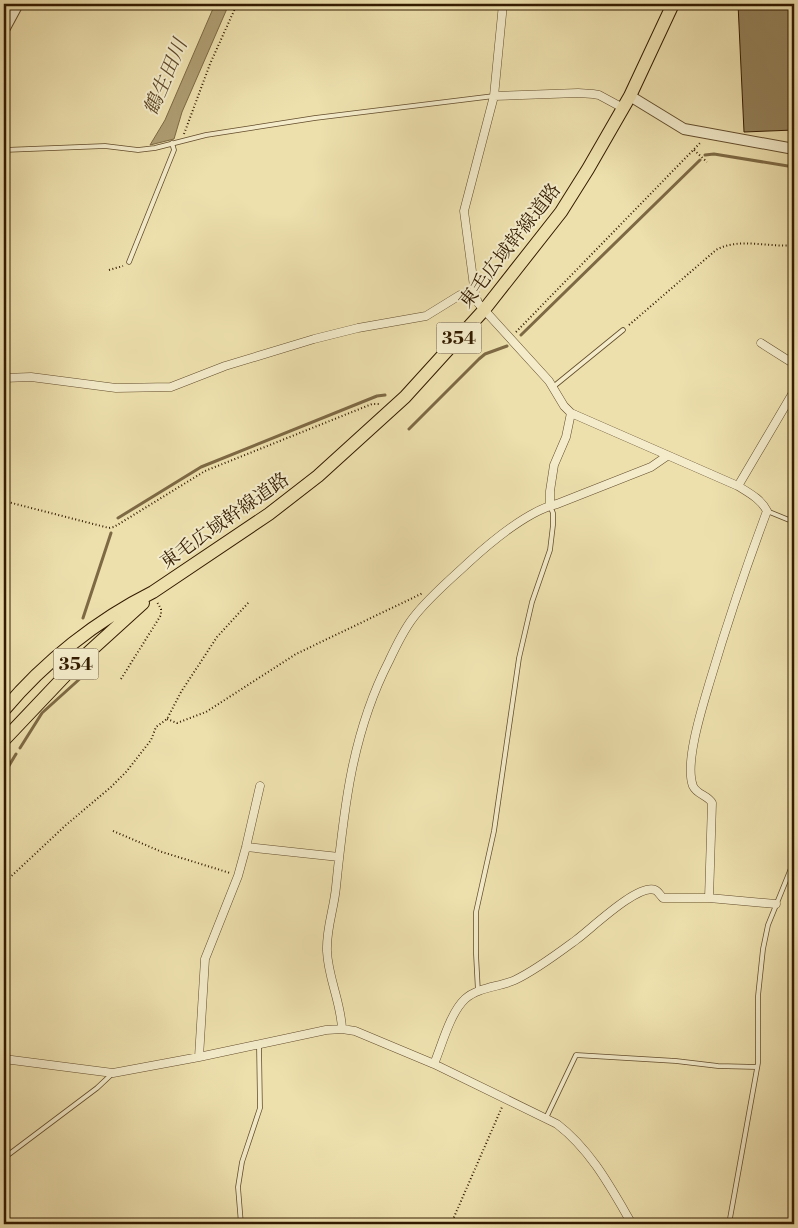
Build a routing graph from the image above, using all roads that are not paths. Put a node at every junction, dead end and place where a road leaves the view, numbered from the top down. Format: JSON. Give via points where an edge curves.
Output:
{"nodes":[{"id":1,"x":18,"y":4,"type":"edge"},
{"id":2,"x":503,"y":4,"type":"edge"},
{"id":3,"x":673,"y":4,"type":"edge"},
{"id":4,"x":4,"y":30,"type":"edge"},
{"id":5,"x":494,"y":96,"type":"junction"},
{"id":6,"x":630,"y":96,"type":"junction"},
{"id":7,"x":623,"y":108,"type":"junction"},
{"id":8,"x":172,"y":143,"type":"junction"},
{"id":9,"x":794,"y":148,"type":"edge"},
{"id":10,"x":4,"y":150,"type":"edge"},
{"id":11,"x":129,"y":262,"type":"road end"},
{"id":12,"x":475,"y":294,"type":"junction"},
{"id":13,"x":484,"y":310,"type":"junction"},
{"id":14,"x":623,"y":330,"type":"road end"},
{"id":15,"x":761,"y":344,"type":"dead end"},
{"id":16,"x":794,"y":364,"type":"edge"},
{"id":17,"x":4,"y":378,"type":"edge"},
{"id":18,"x":552,"y":387,"type":"junction"},
{"id":19,"x":794,"y":390,"type":"edge"},
{"id":20,"x":571,"y":413,"type":"junction"},
{"id":21,"x":667,"y":456,"type":"junction"},
{"id":22,"x":738,"y":486,"type":"junction"},
{"id":23,"x":550,"y":506,"type":"junction"},
{"id":24,"x":767,"y":511,"type":"junction"},
{"id":25,"x":794,"y":522,"type":"edge"},
{"id":26,"x":153,"y":592,"type":"junction"},
{"id":27,"x":4,"y":710,"type":"edge"},
{"id":28,"x":4,"y":740,"type":"edge"},
{"id":29,"x":260,"y":786,"type":"dead end"},
{"id":30,"x":246,"y":847,"type":"junction"},
{"id":31,"x":339,"y":856,"type":"junction"},
{"id":32,"x":794,"y":861,"type":"edge"},
{"id":33,"x":709,"y":898,"type":"junction"},
{"id":34,"x":776,"y":904,"type":"junction"},
{"id":35,"x":478,"y":992,"type":"junction"},
{"id":36,"x":342,"y":1029,"type":"junction"},
{"id":37,"x":259,"y":1045,"type":"junction"},
{"id":38,"x":198,"y":1057,"type":"junction"},
{"id":39,"x":4,"y":1059,"type":"edge"},
{"id":40,"x":434,"y":1064,"type":"junction"},
{"id":41,"x":757,"y":1067,"type":"junction"},
{"id":42,"x":113,"y":1073,"type":"junction"},
{"id":43,"x":546,"y":1118,"type":"junction"},
{"id":44,"x":4,"y":1158,"type":"edge"},
{"id":45,"x":241,"y":1224,"type":"edge"},
{"id":46,"x":632,"y":1224,"type":"edge"},
{"id":47,"x":729,"y":1224,"type":"edge"}],
"edges":[{"from":1,"to":4,"type":"street"},
{"from":2,"to":5,"type":"street"},
{"from":3,"to":6,"type":"highway","name":"東毛広域幹線道路","number":"354"},
{"from":5,"to":7,"type":"street","via":[[592,94]]},
{"from":5,"to":8,"type":"lane","via":[[315,118]]},
{"from":5,"to":12,"type":"street","via":[[464,211]]},
{"from":6,"to":7,"type":"highway","name":"東毛広域幹線道路","number":"354"},
{"from":6,"to":9,"type":"street","via":[[684,129]]},
{"from":7,"to":13,"type":"highway","name":"東毛広域幹線道路","number":"354","via":[[561,212]]},
{"from":8,"to":10,"type":"lane","via":[[138,150],[105,146]]},
{"from":8,"to":11,"type":"lane","via":[[174,150]]},
{"from":12,"to":13,"type":"street"},
{"from":12,"to":17,"type":"street","via":[[460,295],[426,316],[314,339],[225,366],[171,387],[116,388]]},
{"from":13,"to":18,"type":"street"},
{"from":13,"to":26,"type":"highway","name":"東毛広域幹線道路","number":"354","via":[[405,397],[311,482]]},
{"from":14,"to":18,"type":"lane"},
{"from":15,"to":16,"type":"street"},
{"from":18,"to":20,"type":"street"},
{"from":19,"to":22,"type":"street"},
{"from":20,"to":21,"type":"street"},
{"from":20,"to":23,"type":"street","via":[[566,437],[554,465]]},
{"from":21,"to":22,"type":"street"},
{"from":21,"to":23,"type":"street","via":[[651,467]]},
{"from":22,"to":24,"type":"street","via":[[764,505]]},
{"from":23,"to":31,"type":"street","via":[[530,515],[489,544],[435,593],[403,633],[380,678],[360,730]]},
{"from":23,"to":35,"type":"lane","via":[[553,513],[551,543],[532,602],[520,658],[497,814],[476,912]]},
{"from":24,"to":25,"type":"lane"},
{"from":24,"to":33,"type":"street","via":[[720,644],[692,758],[693,786],[712,803]]},
{"from":26,"to":27,"type":"highway","name":"東毛広域幹線道路","number":"354","via":[[101,622],[60,654]]},
{"from":26,"to":28,"type":"highway","name":"東毛広域幹線道路","number":"354","via":[[78,662]]},
{"from":29,"to":30,"type":"street"},
{"from":30,"to":31,"type":"street"},
{"from":30,"to":38,"type":"street","via":[[205,959]]},
{"from":31,"to":36,"type":"street","via":[[326,950]]},
{"from":32,"to":34,"type":"lane"},
{"from":33,"to":34,"type":"street"},
{"from":33,"to":35,"type":"street","via":[[663,898],[653,889],[639,893],[523,975]]},
{"from":34,"to":41,"type":"lane","via":[[763,949],[758,996]]},
{"from":35,"to":40,"type":"street","via":[[468,996],[457,1010]]},
{"from":36,"to":37,"type":"street"},
{"from":36,"to":40,"type":"street"},
{"from":37,"to":38,"type":"street"},
{"from":37,"to":45,"type":"lane","via":[[260,1108],[242,1162],[238,1187]]},
{"from":38,"to":42,"type":"street"},
{"from":39,"to":42,"type":"street"},
{"from":40,"to":43,"type":"street"},
{"from":41,"to":43,"type":"lane","via":[[576,1055]]},
{"from":41,"to":47,"type":"lane"},
{"from":42,"to":44,"type":"lane"},
{"from":43,"to":46,"type":"street","via":[[585,1149]]}]}
